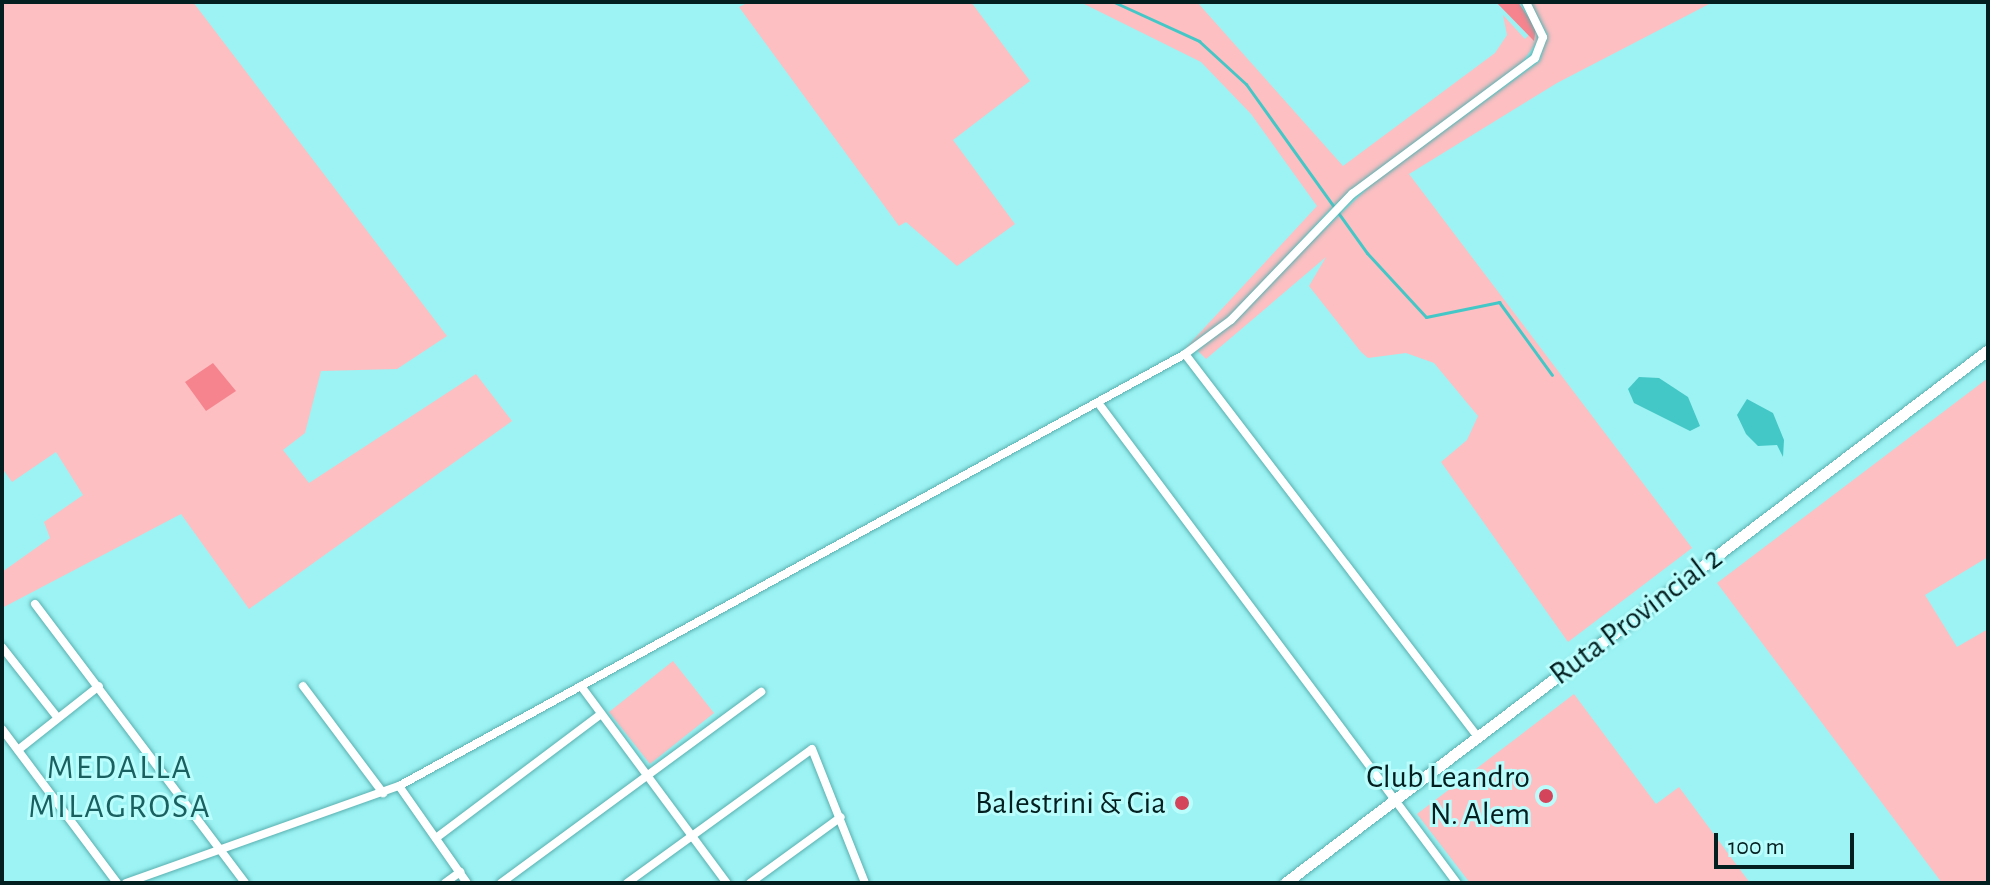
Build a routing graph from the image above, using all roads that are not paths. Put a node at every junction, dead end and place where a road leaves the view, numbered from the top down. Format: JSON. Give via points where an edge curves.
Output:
{"nodes":[{"id":1,"x":1526,"y":2,"type":"edge"},
{"id":2,"x":1988,"y":350,"type":"edge"},
{"id":3,"x":1185,"y":354,"type":"junction"},
{"id":4,"x":1099,"y":404,"type":"junction"},
{"id":5,"x":35,"y":604,"type":"dead end"},
{"id":6,"x":2,"y":647,"type":"edge"},
{"id":7,"x":99,"y":686,"type":"junction"},
{"id":8,"x":303,"y":686,"type":"dead end"},
{"id":9,"x":581,"y":686,"type":"junction"},
{"id":10,"x":761,"y":692,"type":"dead end"},
{"id":11,"x":601,"y":714,"type":"junction"},
{"id":12,"x":57,"y":717,"type":"junction"},
{"id":13,"x":2,"y":729,"type":"edge"},
{"id":14,"x":1478,"y":737,"type":"junction"},
{"id":15,"x":18,"y":750,"type":"junction"},
{"id":16,"x":647,"y":775,"type":"junction"},
{"id":17,"x":399,"y":786,"type":"junction"},
{"id":18,"x":383,"y":793,"type":"junction"},
{"id":19,"x":1394,"y":801,"type":"junction"},
{"id":20,"x":841,"y":817,"type":"junction"},
{"id":21,"x":693,"y":836,"type":"junction"},
{"id":22,"x":436,"y":838,"type":"junction"},
{"id":23,"x":220,"y":848,"type":"junction"},
{"id":24,"x":460,"y":872,"type":"junction"},
{"id":25,"x":117,"y":883,"type":"edge"},
{"id":26,"x":126,"y":883,"type":"edge"},
{"id":27,"x":245,"y":883,"type":"edge"},
{"id":28,"x":445,"y":883,"type":"edge"},
{"id":29,"x":467,"y":883,"type":"edge"},
{"id":30,"x":501,"y":883,"type":"edge"},
{"id":31,"x":627,"y":883,"type":"edge"},
{"id":32,"x":727,"y":883,"type":"edge"},
{"id":33,"x":750,"y":883,"type":"edge"},
{"id":34,"x":865,"y":883,"type":"edge"},
{"id":35,"x":1285,"y":883,"type":"edge"},
{"id":36,"x":1457,"y":883,"type":"edge"}],
"edges":[{"from":1,"to":3,"type":"street","via":[[1543,37],[1535,58],[1352,194],[1231,320]]},
{"from":2,"to":14,"type":"main road","name":"Ruta Provincial 2"},
{"from":3,"to":4,"type":"street"},
{"from":3,"to":14,"type":"street"},
{"from":4,"to":9,"type":"street"},
{"from":4,"to":19,"type":"street"},
{"from":5,"to":7,"type":"street"},
{"from":6,"to":12,"type":"street"},
{"from":7,"to":12,"type":"street"},
{"from":7,"to":23,"type":"street"},
{"from":8,"to":18,"type":"street"},
{"from":9,"to":11,"type":"street"},
{"from":9,"to":17,"type":"street"},
{"from":10,"to":16,"type":"street"},
{"from":11,"to":16,"type":"street"},
{"from":11,"to":22,"type":"street"},
{"from":12,"to":15,"type":"street"},
{"from":13,"to":15,"type":"street"},
{"from":14,"to":19,"type":"main road","name":"Ruta Provincial 2"},
{"from":15,"to":25,"type":"street"},
{"from":16,"to":21,"type":"street"},
{"from":16,"to":30,"type":"street"},
{"from":17,"to":18,"type":"street"},
{"from":17,"to":22,"type":"street"},
{"from":18,"to":23,"type":"street"},
{"from":19,"to":35,"type":"main road","name":"Ruta Provincial 2"},
{"from":19,"to":36,"type":"street"},
{"from":20,"to":21,"type":"street","via":[[812,749]]},
{"from":20,"to":33,"type":"street"},
{"from":20,"to":34,"type":"street"},
{"from":21,"to":31,"type":"street"},
{"from":21,"to":32,"type":"street"},
{"from":22,"to":24,"type":"street"},
{"from":23,"to":26,"type":"street"},
{"from":23,"to":27,"type":"street"},
{"from":24,"to":28,"type":"street"},
{"from":24,"to":29,"type":"street"}]}
